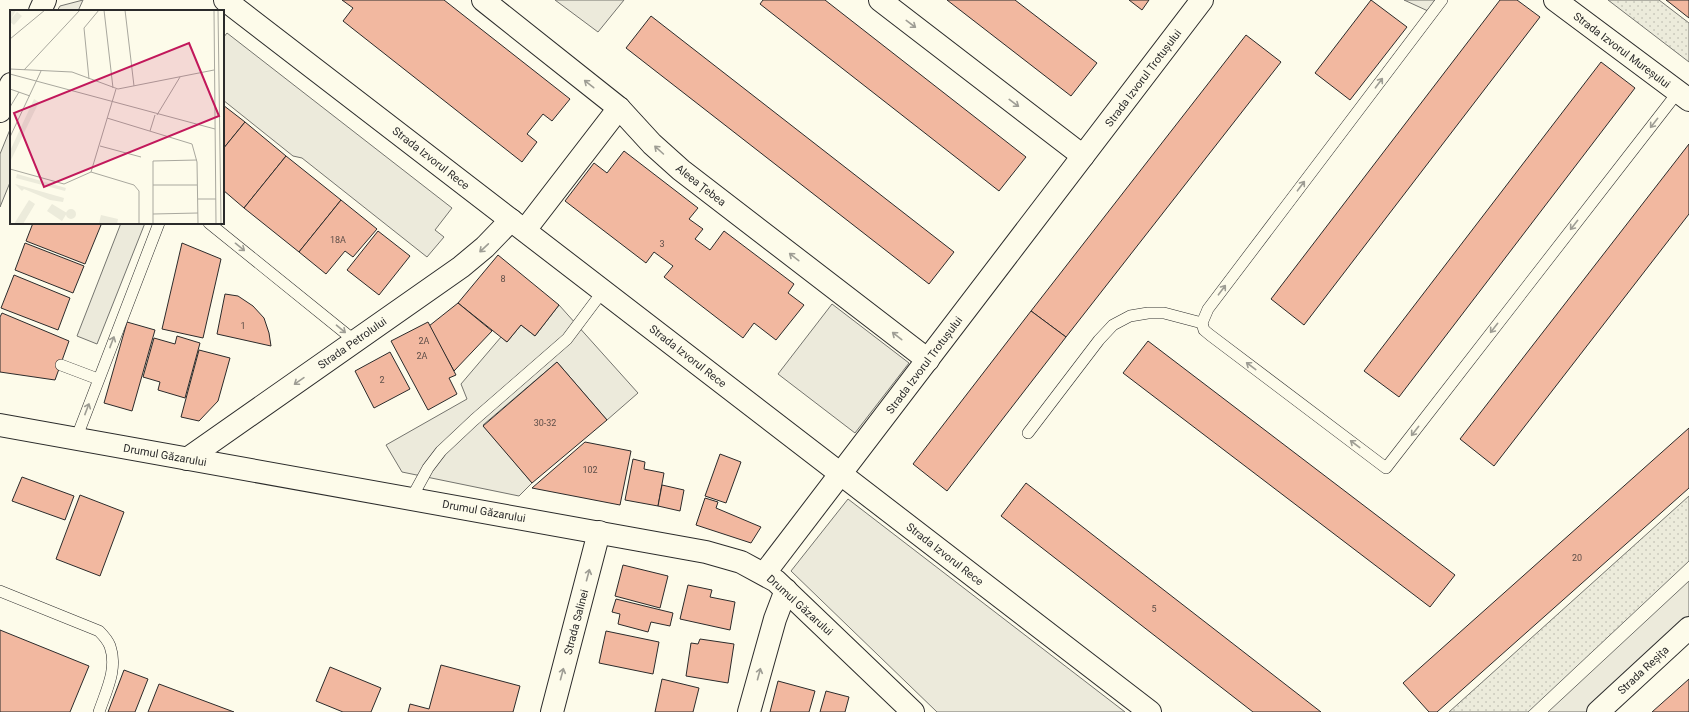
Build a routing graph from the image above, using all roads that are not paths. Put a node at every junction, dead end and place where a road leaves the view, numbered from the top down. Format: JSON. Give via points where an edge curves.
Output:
{"nodes":[{"id":1,"x":45,"y":0,"type":"edge"},
{"id":2,"x":225,"y":0,"type":"edge"},
{"id":3,"x":483,"y":0,"type":"edge"},
{"id":4,"x":880,"y":0,"type":"edge"},
{"id":5,"x":1202,"y":0,"type":"edge"},
{"id":6,"x":1442,"y":0,"type":"edge"},
{"id":7,"x":1556,"y":0,"type":"edge"},
{"id":8,"x":40,"y":10,"type":"edge"},
{"id":9,"x":10,"y":86,"type":"edge"},
{"id":10,"x":1683,"y":96,"type":"edge"},
{"id":11,"x":620,"y":108,"type":"junction"},
{"id":12,"x":0,"y":111,"type":"edge"},
{"id":13,"x":1083,"y":156,"type":"junction"},
{"id":14,"x":159,"y":224,"type":"edge"},
{"id":15,"x":210,"y":224,"type":"edge"},
{"id":16,"x":518,"y":225,"type":"junction"},
{"id":17,"x":603,"y":290,"type":"junction"},
{"id":18,"x":1202,"y":323,"type":"junction"},
{"id":19,"x":356,"y":341,"type":"junction"},
{"id":20,"x":928,"y":360,"type":"junction"},
{"id":21,"x":61,"y":365,"type":"dead end"},
{"id":22,"x":98,"y":379,"type":"junction"},
{"id":23,"x":0,"y":425,"type":"edge"},
{"id":24,"x":1028,"y":432,"type":"dead end"},
{"id":25,"x":76,"y":438,"type":"junction"},
{"id":26,"x":187,"y":459,"type":"junction"},
{"id":27,"x":841,"y":474,"type":"junction"},
{"id":28,"x":411,"y":499,"type":"junction"},
{"id":29,"x":599,"y":532,"type":"junction"},
{"id":30,"x":764,"y":574,"type":"junction"},
{"id":31,"x":786,"y":590,"type":"junction"},
{"id":32,"x":0,"y":591,"type":"edge"},
{"id":33,"x":1689,"y":628,"type":"edge"},
{"id":34,"x":99,"y":712,"type":"edge"},
{"id":35,"x":552,"y":712,"type":"edge"},
{"id":36,"x":749,"y":712,"type":"edge"},
{"id":37,"x":913,"y":712,"type":"edge"},
{"id":38,"x":1150,"y":712,"type":"edge"},
{"id":39,"x":1598,"y":712,"type":"edge"}],
"edges":[{"from":1,"to":8,"type":"street"},
{"from":2,"to":16,"type":"street","name":"Strada Izvorul Rece"},
{"from":11,"to":3,"type":"street","name":"Aleea Țebea","one_way":true},
{"from":4,"to":13,"type":"street","one_way":true},
{"from":5,"to":13,"type":"street","name":"Strada Izvorul Trotușului"},
{"from":18,"to":6,"type":"lane","one_way":true,"via":[[1208,309]]},
{"from":7,"to":10,"type":"street","name":"Strada Izvorul Mureșului"},
{"from":9,"to":12,"type":"street"},
{"from":10,"to":18,"type":"lane","one_way":true,"via":[[1386,468],[1210,335],[1204,330]]},
{"from":11,"to":16,"type":"street","name":"Strada Petrolului"},
{"from":20,"to":11,"type":"street","name":"Aleea Țebea","one_way":true,"via":[[681,170],[652,144]]},
{"from":13,"to":20,"type":"street","name":"Strada Izvorul Trotușului"},
{"from":22,"to":14,"type":"lane","one_way":true},
{"from":15,"to":19,"type":"lane","one_way":true},
{"from":16,"to":17,"type":"street","name":"Strada Izvorul Rece"},
{"from":16,"to":19,"type":"street","name":"Strada Petrolului","one_way":true},
{"from":17,"to":27,"type":"street","name":"Strada Izvorul Rece"},
{"from":17,"to":28,"type":"lane","via":[[567,339],[441,451],[428,468]]},
{"from":18,"to":24,"type":"lane","via":[[1148,313],[1130,316],[1114,325],[1095,345]]},
{"from":19,"to":26,"type":"street","name":"Strada Petrolului","one_way":true},
{"from":20,"to":27,"type":"street","name":"Strada Izvorul Trotușului"},
{"from":21,"to":22,"type":"lane"},
{"from":25,"to":22,"type":"lane","one_way":true},
{"from":23,"to":25,"type":"street","name":"Drumul Găzarului"},
{"from":25,"to":26,"type":"street","name":"Drumul Găzarului"},
{"from":26,"to":28,"type":"street","name":"Drumul Găzarului"},
{"from":27,"to":30,"type":"street","name":"Strada Izvorul Trotușului"},
{"from":27,"to":38,"type":"street","name":"Strada Izvorul Rece"},
{"from":28,"to":29,"type":"street","name":"Drumul Găzarului"},
{"from":29,"to":30,"type":"street","name":"Drumul Găzarului","via":[[712,554],[741,562]]},
{"from":35,"to":29,"type":"street","name":"Strada Salinei","one_way":true},
{"from":30,"to":31,"type":"street","name":"Drumul Găzarului"},
{"from":36,"to":31,"type":"street","one_way":true,"via":[[775,619]]},
{"from":31,"to":37,"type":"street","name":"Drumul Găzarului"},
{"from":32,"to":34,"type":"lane","via":[[99,631],[110,645],[113,660],[111,680]]},
{"from":33,"to":39,"type":"street","name":"Strada Reșița"}]}
